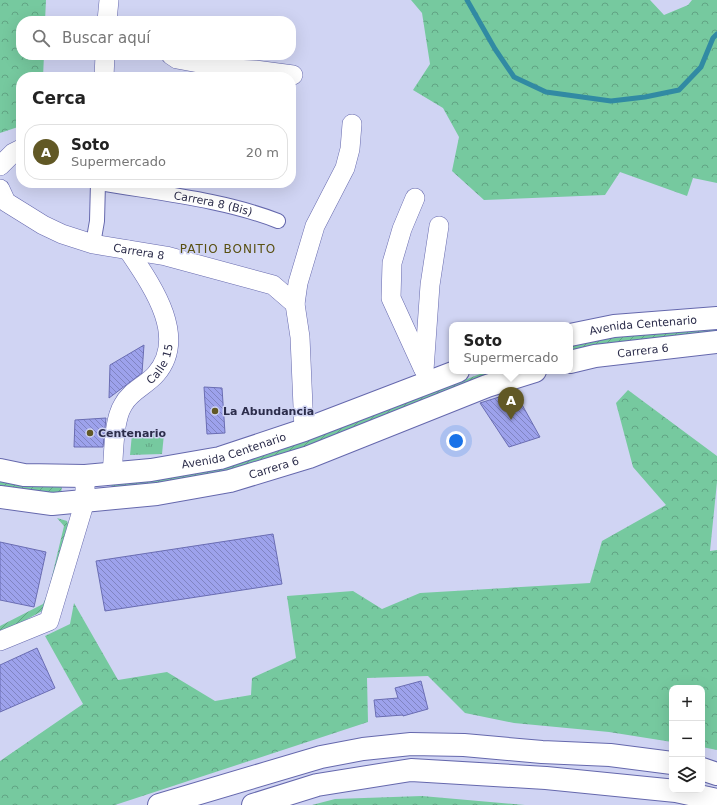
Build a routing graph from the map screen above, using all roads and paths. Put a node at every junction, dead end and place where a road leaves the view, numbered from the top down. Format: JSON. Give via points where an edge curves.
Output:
{"nodes":[{"id":1,"x":109,"y":0,"type":"edge"},
{"id":2,"x":107,"y":16,"type":"edge"},
{"id":3,"x":105,"y":60,"type":"edge"},
{"id":4,"x":182,"y":60,"type":"edge"},
{"id":5,"x":104,"y":72,"type":"edge"},
{"id":6,"x":270,"y":72,"type":"edge"},
{"id":7,"x":352,"y":124,"type":"dead end"},
{"id":8,"x":16,"y":152,"type":"edge"},
{"id":9,"x":0,"y":166,"type":"edge"},
{"id":10,"x":99,"y":188,"type":"edge"},
{"id":11,"x":127,"y":188,"type":"edge"},
{"id":12,"x":3,"y":196,"type":"edge"},
{"id":13,"x":415,"y":198,"type":"dead end"},
{"id":14,"x":278,"y":221,"type":"dead end"},
{"id":15,"x":439,"y":226,"type":"dead end"},
{"id":16,"x":93,"y":244,"type":"junction"},
{"id":17,"x":128,"y":250,"type":"junction"},
{"id":18,"x":296,"y":304,"type":"junction"},
{"id":19,"x":717,"y":318,"type":"edge"},
{"id":20,"x":573,"y":334,"type":"edge"},
{"id":21,"x":717,"y":342,"type":"edge"},
{"id":22,"x":573,"y":361,"type":"edge"},
{"id":23,"x":449,"y":372,"type":"edge"},
{"id":24,"x":525,"y":374,"type":"edge"},
{"id":25,"x":426,"y":375,"type":"junction"},
{"id":26,"x":304,"y":430,"type":"junction"},
{"id":27,"x":0,"y":470,"type":"edge"},
{"id":28,"x":112,"y":474,"type":"junction"},
{"id":29,"x":85,"y":476,"type":"junction"},
{"id":30,"x":0,"y":497,"type":"edge"},
{"id":31,"x":85,"y":501,"type":"junction"},
{"id":32,"x":0,"y":641,"type":"edge"},
{"id":33,"x":669,"y":763,"type":"edge"},
{"id":34,"x":705,"y":770,"type":"edge"},
{"id":35,"x":717,"y":774,"type":"edge"},
{"id":36,"x":717,"y":800,"type":"edge"},
{"id":37,"x":159,"y":805,"type":"edge"},
{"id":38,"x":253,"y":805,"type":"edge"}],
"edges":[{"from":1,"to":2,"type":"street"},
{"from":3,"to":5,"type":"street"},
{"from":4,"to":6,"type":"street","via":[[231,70]]},
{"from":7,"to":18,"type":"street","via":[[345,168],[315,226],[298,284]]},
{"from":8,"to":9,"type":"street"},
{"from":10,"to":16,"type":"street"},
{"from":11,"to":14,"type":"street","name":"Carrera 8 (Bis)","via":[[228,206]]},
{"from":12,"to":16,"type":"street","name":"Carrera 8","via":[[42,225]]},
{"from":13,"to":25,"type":"street","via":[[402,229],[392,264],[391,298]]},
{"from":15,"to":25,"type":"street","via":[[430,286]]},
{"from":16,"to":17,"type":"street","name":"Carrera 8"},
{"from":17,"to":18,"type":"street","name":"Carrera 8","via":[[166,256],[273,285]]},
{"from":17,"to":28,"type":"street","name":"Calle 15","via":[[148,279],[163,311],[170,347],[166,360],[156,374],[123,404],[118,421]]},
{"from":18,"to":26,"type":"street"},
{"from":19,"to":20,"type":"main road","name":"Avenida Centenario","via":[[614,326]]},
{"from":21,"to":22,"type":"main road","name":"Carrera 6","via":[[595,356]]},
{"from":23,"to":25,"type":"main road","name":"Avenida Centenario"},
{"from":24,"to":31,"type":"main road","name":"Carrera 6","via":[[487,386],[309,457],[230,481],[157,494]]},
{"from":25,"to":26,"type":"main road","name":"Avenida Centenario"},
{"from":26,"to":28,"type":"main road","name":"Avenida Centenario","via":[[220,458]]},
{"from":27,"to":29,"type":"main road","name":"Avenida Centenario","via":[[24,475]]},
{"from":28,"to":29,"type":"main road","name":"Avenida Centenario"},
{"from":29,"to":31,"type":"street"},
{"from":30,"to":31,"type":"main road","name":"Carrera 6","via":[[52,504]]},
{"from":31,"to":32,"type":"street","via":[[49,621]]},
{"from":33,"to":37,"type":"main road","via":[[610,755],[411,744],[321,757]]},
{"from":34,"to":35,"type":"main road"},
{"from":36,"to":38,"type":"main road","via":[[676,791],[546,778],[412,770],[317,785]]}]}
